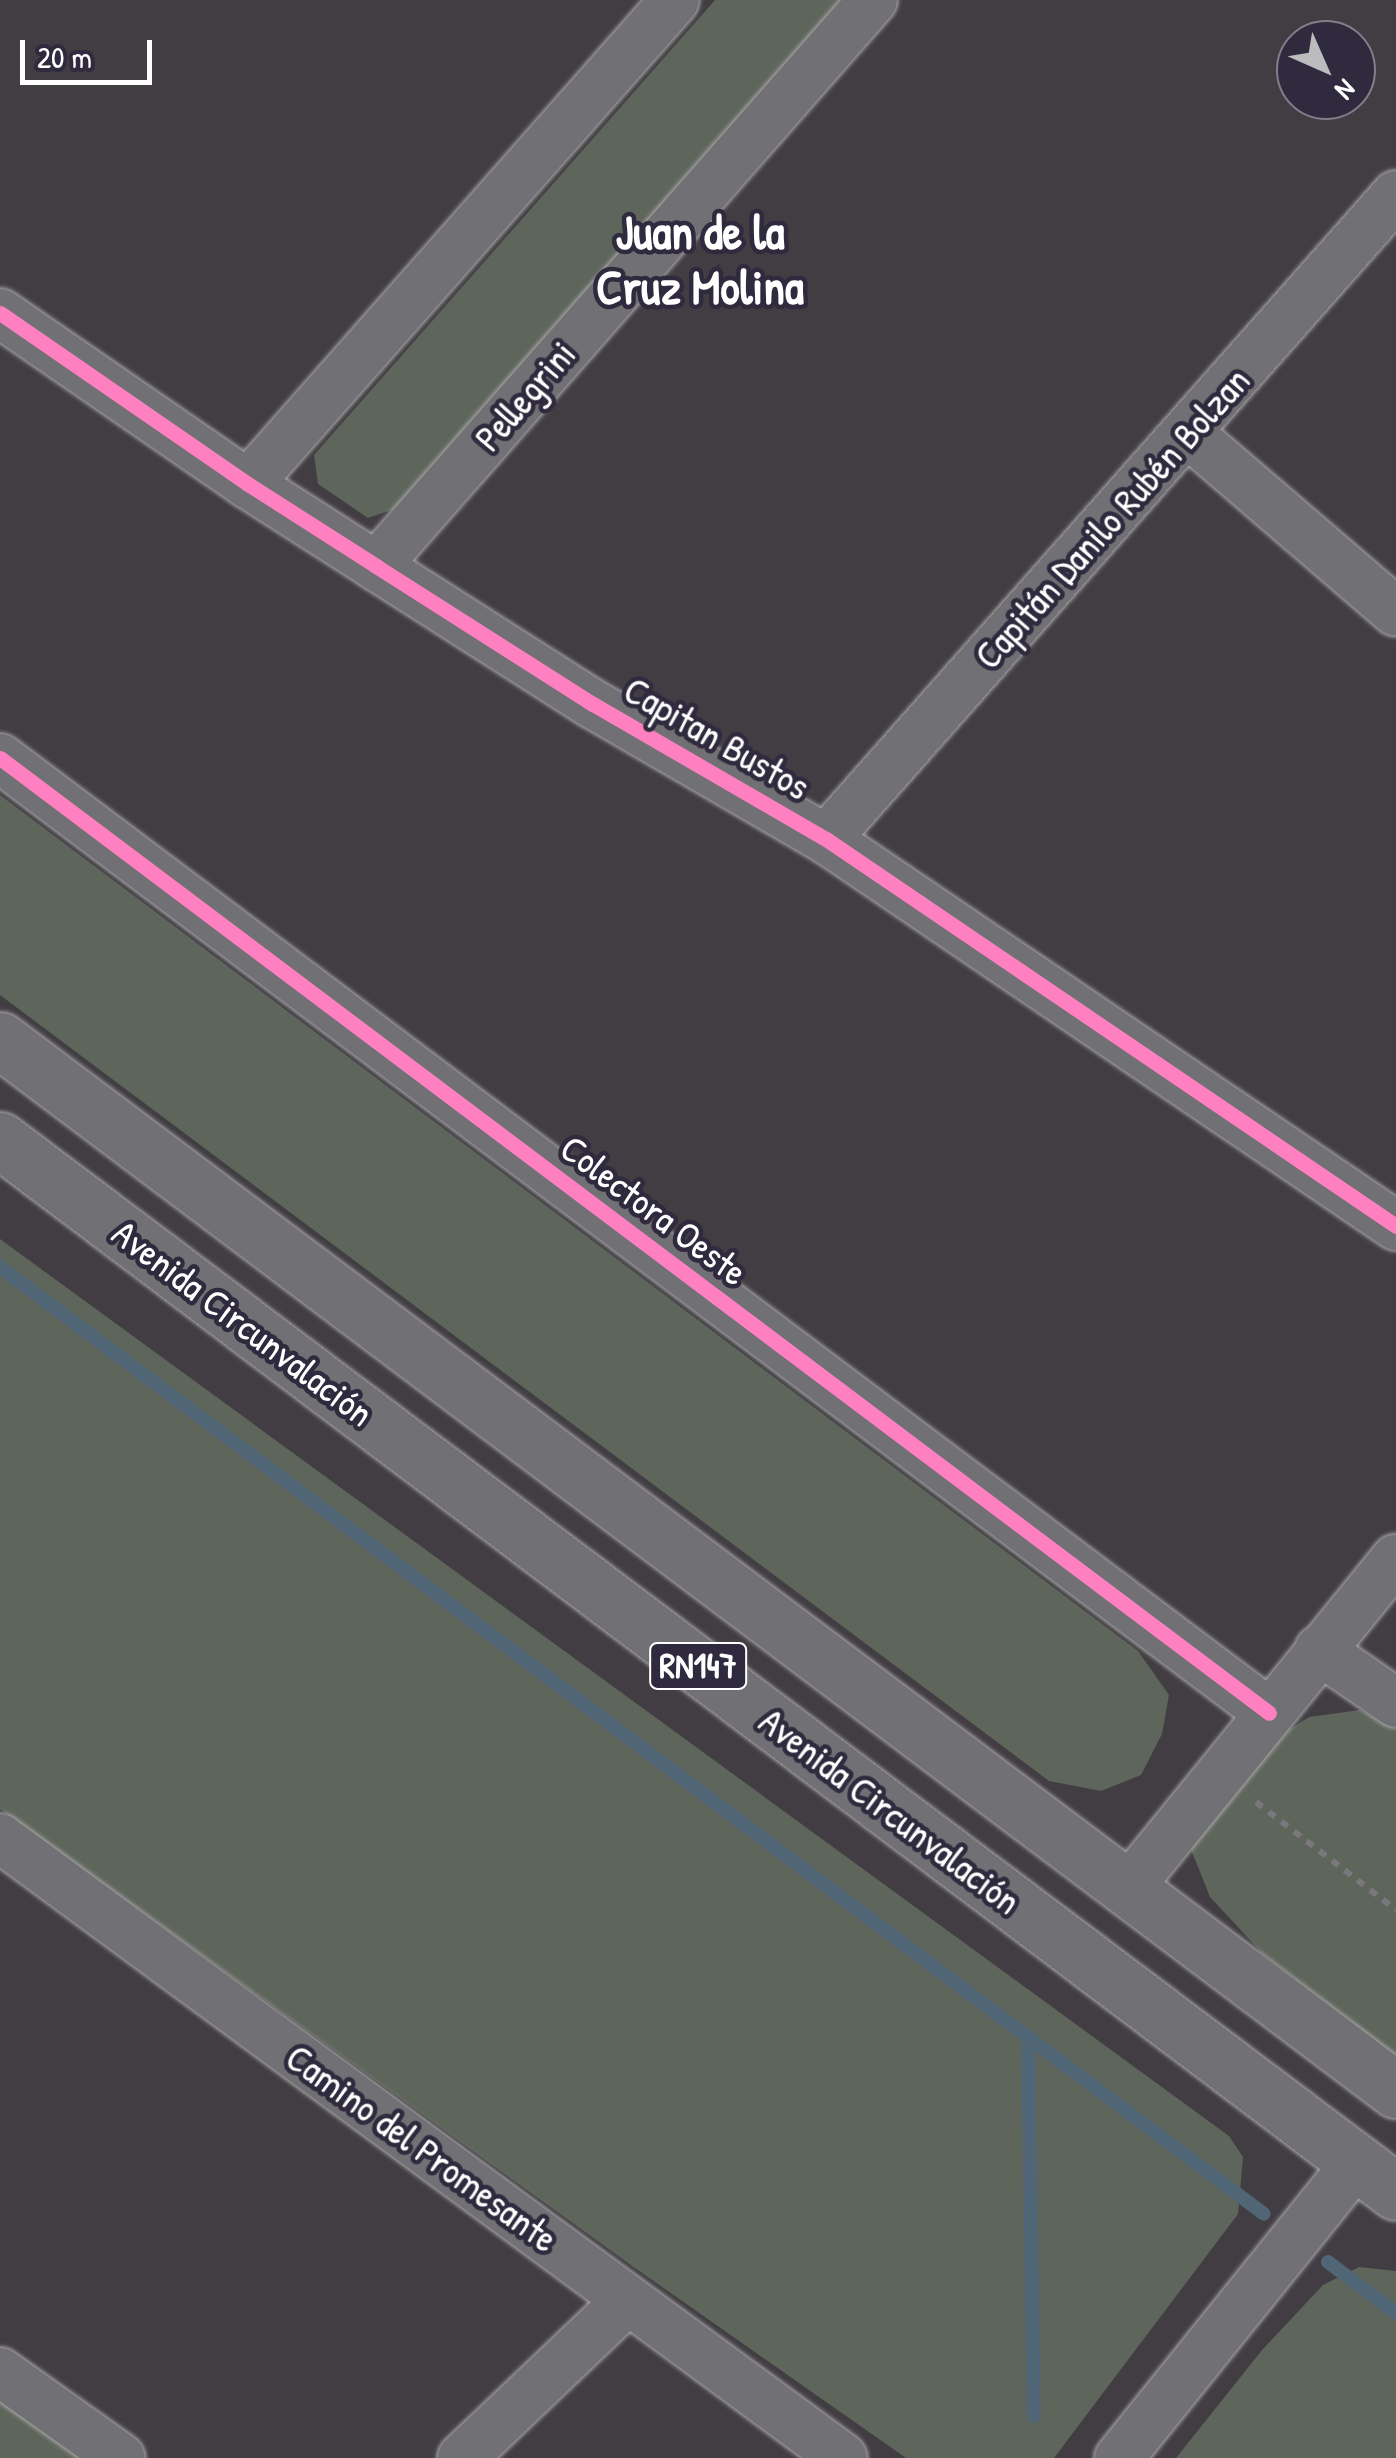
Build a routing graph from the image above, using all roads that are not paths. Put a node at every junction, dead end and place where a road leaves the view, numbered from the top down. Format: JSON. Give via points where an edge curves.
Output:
{"nodes":[{"id":1,"x":675,"y":0,"type":"edge"},
{"id":2,"x":873,"y":0,"type":"edge"},
{"id":3,"x":1396,"y":195,"type":"edge"},
{"id":4,"x":0,"y":313,"type":"edge"},
{"id":5,"x":1188,"y":432,"type":"junction"},
{"id":6,"x":248,"y":484,"type":"junction"},
{"id":7,"x":376,"y":566,"type":"junction"},
{"id":8,"x":1396,"y":612,"type":"edge"},
{"id":9,"x":0,"y":758,"type":"edge"},
{"id":10,"x":826,"y":839,"type":"junction"},
{"id":11,"x":0,"y":1040,"type":"edge"},
{"id":12,"x":0,"y":1140,"type":"edge"},
{"id":13,"x":1396,"y":1226,"type":"edge"},
{"id":14,"x":1396,"y":1559,"type":"edge"},
{"id":15,"x":1319,"y":1650,"type":"junction"},
{"id":16,"x":1396,"y":1703,"type":"edge"},
{"id":17,"x":1269,"y":1713,"type":"junction"},
{"id":18,"x":0,"y":1838,"type":"edge"},
{"id":19,"x":1128,"y":1887,"type":"junction"},
{"id":20,"x":1396,"y":2090,"type":"edge"},
{"id":21,"x":1376,"y":2178,"type":"edge"},
{"id":22,"x":628,"y":2300,"type":"junction"},
{"id":23,"x":0,"y":2372,"type":"edge"},
{"id":24,"x":120,"y":2458,"type":"edge"},
{"id":25,"x":462,"y":2458,"type":"edge"},
{"id":26,"x":844,"y":2458,"type":"edge"},
{"id":27,"x":1119,"y":2458,"type":"edge"}],
"edges":[{"from":1,"to":6,"type":"street"},
{"from":2,"to":7,"type":"street","name":"Pellegrini"},
{"from":3,"to":5,"type":"street","name":"Capitán Danilo Rubén Bolzan"},
{"from":4,"to":6,"type":"street","name":"Capitan Bustos"},
{"from":5,"to":8,"type":"street"},
{"from":5,"to":10,"type":"street","name":"Capitán Danilo Rubén Bolzan"},
{"from":6,"to":7,"type":"street","name":"Capitan Bustos"},
{"from":7,"to":10,"type":"street","name":"Capitan Bustos","via":[[593,704]]},
{"from":9,"to":17,"type":"street","name":"Colectora Oeste"},
{"from":10,"to":13,"type":"street","name":"Capitan Bustos"},
{"from":11,"to":19,"type":"highway","number":"RN147"},
{"from":12,"to":21,"type":"highway","name":"Avenida Circunvalación","number":"RN147"},
{"from":14,"to":15,"type":"street"},
{"from":15,"to":16,"type":"street"},
{"from":15,"to":17,"type":"street"},
{"from":17,"to":19,"type":"street"},
{"from":18,"to":22,"type":"street","name":"Camino del Promesante"},
{"from":19,"to":20,"type":"highway","number":"RN147"},
{"from":21,"to":27,"type":"street"},
{"from":22,"to":25,"type":"street"},
{"from":22,"to":26,"type":"street","name":"Camino del Promesante"},
{"from":23,"to":24,"type":"street"}]}
